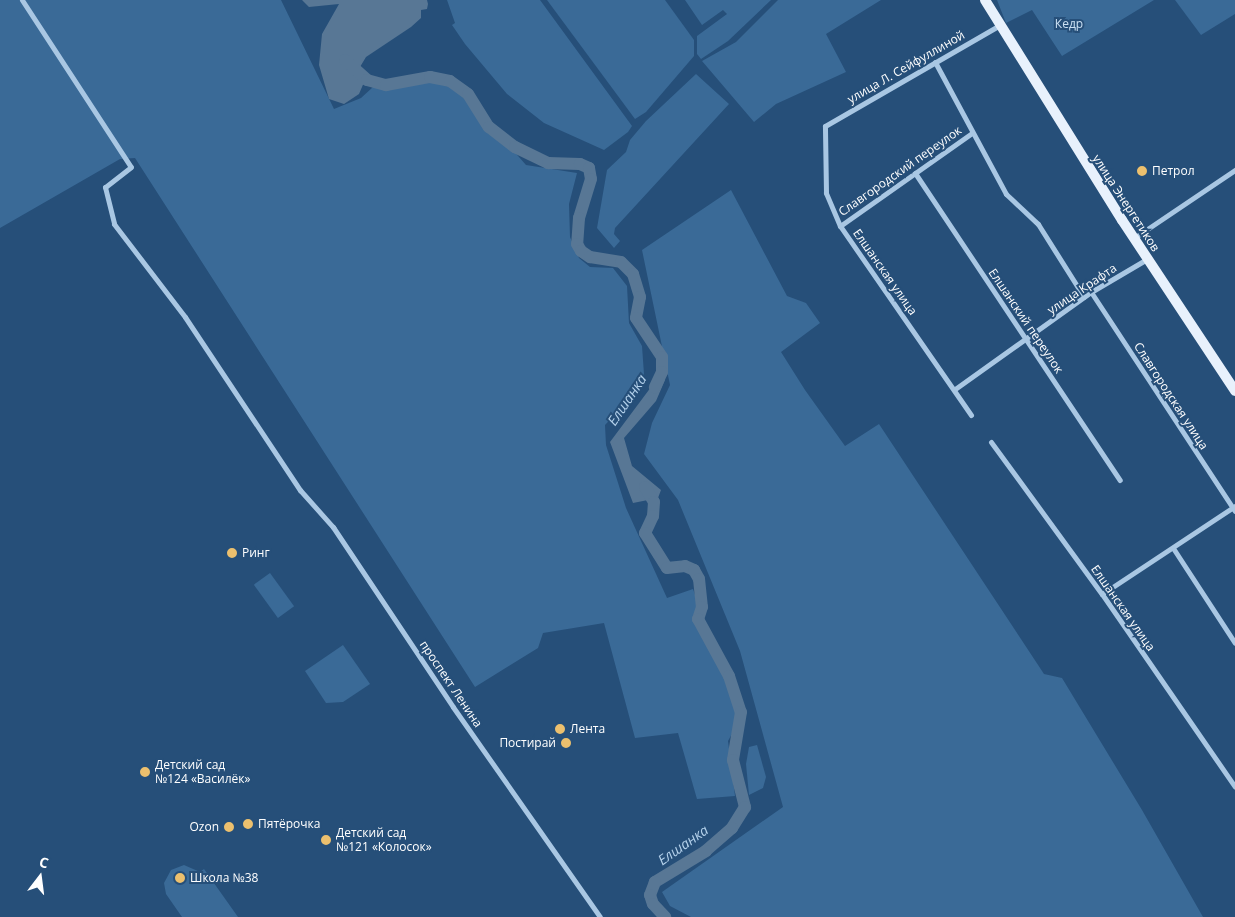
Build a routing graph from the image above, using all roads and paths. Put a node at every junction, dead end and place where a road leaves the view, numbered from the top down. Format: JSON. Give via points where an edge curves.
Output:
{"nodes":[{"id":1,"x":22,"y":0,"type":"edge"},
{"id":2,"x":985,"y":0,"type":"edge"},
{"id":3,"x":998,"y":26,"type":"junction"},
{"id":4,"x":935,"y":62,"type":"junction"},
{"id":5,"x":824,"y":126,"type":"joint"},
{"id":6,"x":972,"y":133,"type":"junction"},
{"id":7,"x":1235,"y":170,"type":"edge"},
{"id":8,"x":915,"y":173,"type":"junction"},
{"id":9,"x":840,"y":226,"type":"junction"},
{"id":10,"x":1134,"y":238,"type":"junction"},
{"id":11,"x":1147,"y":259,"type":"junction"},
{"id":12,"x":1091,"y":292,"type":"junction"},
{"id":13,"x":1084,"y":297,"type":"junction"},
{"id":14,"x":1026,"y":340,"type":"junction"},
{"id":15,"x":955,"y":389,"type":"junction"},
{"id":16,"x":1235,"y":392,"type":"edge"},
{"id":17,"x":970,"y":415,"type":"dead end"},
{"id":18,"x":991,"y":442,"type":"dead end"},
{"id":19,"x":1120,"y":480,"type":"dead end"},
{"id":20,"x":1234,"y":508,"type":"edge"},
{"id":21,"x":1173,"y":548,"type":"junction"},
{"id":22,"x":1102,"y":594,"type":"junction"},
{"id":23,"x":1235,"y":643,"type":"edge"},
{"id":24,"x":1235,"y":787,"type":"edge"},
{"id":25,"x":600,"y":917,"type":"edge"}],
"edges":[{"from":1,"to":25,"type":"street","name":"проспект Ленина","via":[[131,167],[105,187],[114,224],[185,317],[300,490],[333,527],[453,707]]},
{"from":2,"to":3,"type":"main road","name":"улица Энергетиков"},
{"from":3,"to":4,"type":"street","name":"улица Л. Сейфуллиной"},
{"from":3,"to":10,"type":"main road","name":"улица Энергетиков"},
{"from":4,"to":5,"type":"street","name":"улица Л. Сейфуллиной"},
{"from":4,"to":6,"type":"street"},
{"from":5,"to":9,"type":"street","name":"Елшанская улица","via":[[826,193]]},
{"from":6,"to":8,"type":"street","name":"Славгородский переулок"},
{"from":6,"to":13,"type":"street","via":[[1006,194],[1038,224]]},
{"from":7,"to":10,"type":"street"},
{"from":8,"to":9,"type":"street","name":"Славгородский переулок"},
{"from":8,"to":14,"type":"street","name":"Елшанский переулок"},
{"from":9,"to":15,"type":"street","name":"Елшанская улица"},
{"from":10,"to":11,"type":"main road","name":"улица Энергетиков"},
{"from":11,"to":12,"type":"street","name":"улица Крафта"},
{"from":11,"to":16,"type":"main road","name":"улица Энергетиков"},
{"from":12,"to":13,"type":"street","name":"улица Крафта"},
{"from":12,"to":20,"type":"street","name":"Славгородская улица"},
{"from":13,"to":14,"type":"street","name":"улица Крафта"},
{"from":14,"to":15,"type":"street","name":"улица Крафта"},
{"from":14,"to":19,"type":"street","name":"Елшанский переулок"},
{"from":15,"to":17,"type":"street","name":"Елшанская улица"},
{"from":18,"to":22,"type":"street","name":"Елшанская улица"},
{"from":20,"to":21,"type":"street"},
{"from":21,"to":22,"type":"street"},
{"from":21,"to":23,"type":"street"},
{"from":22,"to":24,"type":"street","name":"Елшанская улица"}]}
